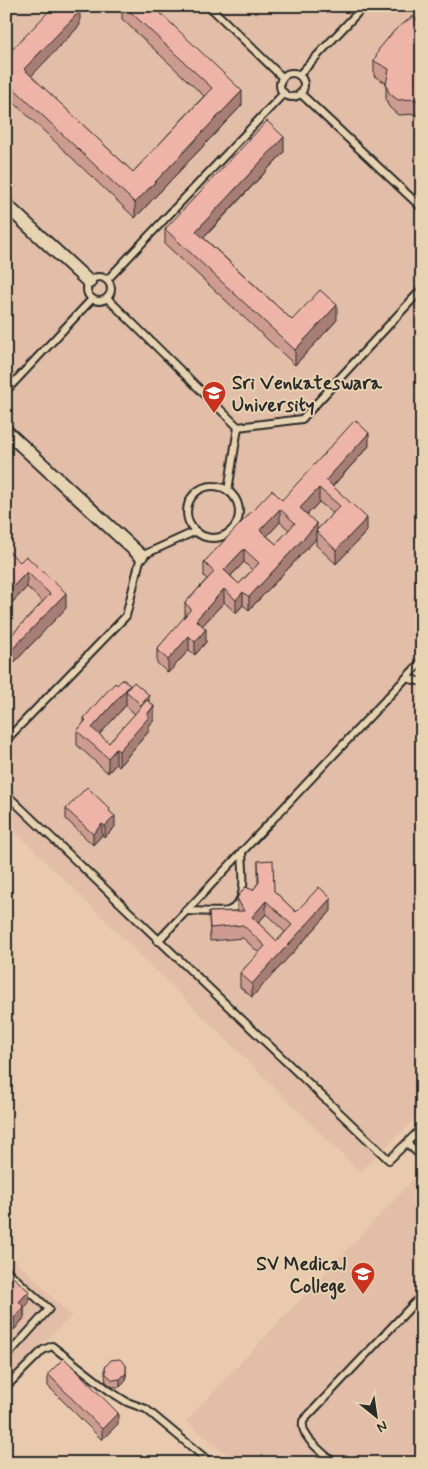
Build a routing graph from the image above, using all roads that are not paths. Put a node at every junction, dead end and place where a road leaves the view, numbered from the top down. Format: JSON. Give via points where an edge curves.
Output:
{"nodes":[{"id":1,"x":209,"y":6,"type":"edge"},
{"id":2,"x":364,"y":6,"type":"edge"},
{"id":3,"x":299,"y":75,"type":"junction"},
{"id":4,"x":282,"y":77,"type":"junction"},
{"id":5,"x":284,"y":93,"type":"junction"},
{"id":6,"x":300,"y":93,"type":"junction"},
{"id":7,"x":6,"y":205,"type":"edge"},
{"id":8,"x":422,"y":208,"type":"edge"},
{"id":9,"x":107,"y":280,"type":"junction"},
{"id":10,"x":89,"y":282,"type":"junction"},
{"id":11,"x":422,"y":289,"type":"edge"},
{"id":12,"x":107,"y":298,"type":"junction"},
{"id":13,"x":92,"y":299,"type":"junction"},
{"id":14,"x":6,"y":391,"type":"edge"},
{"id":15,"x":238,"y":427,"type":"junction"},
{"id":16,"x":6,"y":431,"type":"edge"},
{"id":17,"x":228,"y":491,"type":"junction"},
{"id":18,"x":196,"y":531,"type":"junction"},
{"id":19,"x":141,"y":556,"type":"junction"},
{"id":20,"x":422,"y":661,"type":"edge"},
{"id":21,"x":406,"y":678,"type":"junction"},
{"id":22,"x":422,"y":682,"type":"edge"},
{"id":23,"x":6,"y":740,"type":"edge"},
{"id":24,"x":6,"y":794,"type":"edge"},
{"id":25,"x":242,"y":851,"type":"junction"},
{"id":26,"x":185,"y":910,"type":"junction"},
{"id":27,"x":158,"y":941,"type":"junction"},
{"id":28,"x":422,"y":1128,"type":"edge"},
{"id":29,"x":407,"y":1143,"type":"junction"},
{"id":30,"x":422,"y":1158,"type":"edge"},
{"id":31,"x":6,"y":1270,"type":"edge"},
{"id":32,"x":422,"y":1295,"type":"edge"},
{"id":33,"x":6,"y":1357,"type":"edge"},
{"id":34,"x":6,"y":1387,"type":"edge"},
{"id":35,"x":211,"y":1463,"type":"edge"},
{"id":36,"x":334,"y":1463,"type":"edge"}],
"edges":[{"from":1,"to":4,"type":"lane"},
{"from":2,"to":3,"type":"lane"},
{"from":3,"to":4,"type":"lane","via":[[290,73]]},
{"from":3,"to":6,"type":"lane","via":[[304,84]]},
{"from":4,"to":5,"type":"lane","via":[[280,88]]},
{"from":5,"to":6,"type":"lane","via":[[291,97]]},
{"from":5,"to":9,"type":"lane"},
{"from":6,"to":8,"type":"lane"},
{"from":7,"to":10,"type":"street"},
{"from":9,"to":10,"type":"lane","via":[[98,277]]},
{"from":9,"to":12,"type":"lane","via":[[111,289]]},
{"from":10,"to":13,"type":"lane","via":[[87,291]]},
{"from":11,"to":15,"type":"lane","via":[[302,419]]},
{"from":12,"to":13,"type":"lane"},
{"from":12,"to":15,"type":"lane"},
{"from":13,"to":14,"type":"lane"},
{"from":15,"to":17,"type":"lane"},
{"from":16,"to":19,"type":"street"},
{"from":17,"to":18,"type":"lane","via":[[211,486],[191,500],[188,517]]},
{"from":17,"to":18,"type":"lane","via":[[238,504],[238,520],[234,528],[228,534],[211,538]]},
{"from":18,"to":19,"type":"lane"},
{"from":19,"to":23,"type":"lane","via":[[126,616]]},
{"from":20,"to":21,"type":"lane"},
{"from":21,"to":22,"type":"lane"},
{"from":21,"to":25,"type":"lane"},
{"from":24,"to":27,"type":"lane"},
{"from":25,"to":26,"type":"lane"},
{"from":25,"to":26,"type":"lane","via":[[243,894],[238,904],[228,911]]},
{"from":26,"to":27,"type":"lane"},
{"from":27,"to":29,"type":"lane","via":[[389,1160]]},
{"from":28,"to":29,"type":"lane"},
{"from":29,"to":30,"type":"lane"},
{"from":31,"to":33,"type":"lane","via":[[49,1309]]},
{"from":32,"to":36,"type":"lane","via":[[304,1421],[305,1436]]},
{"from":34,"to":35,"type":"lane","via":[[43,1350],[52,1346],[111,1392],[146,1409]]}]}
